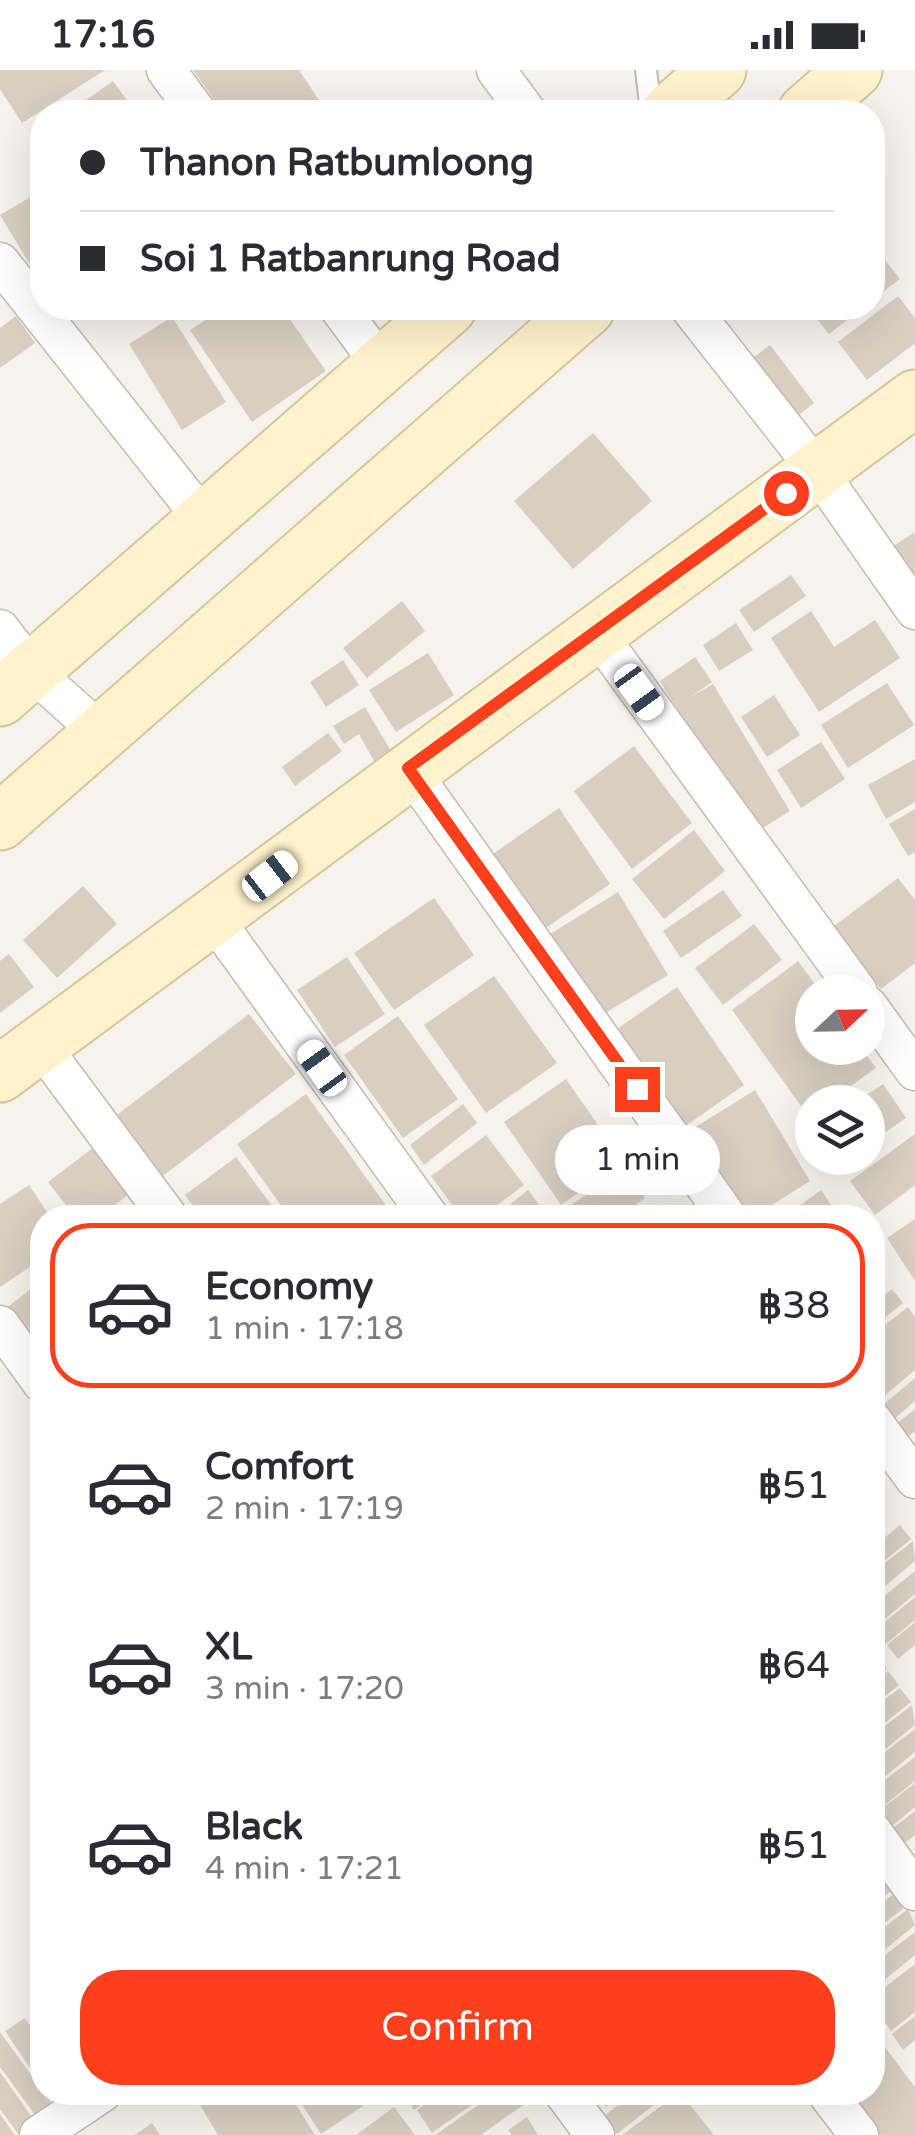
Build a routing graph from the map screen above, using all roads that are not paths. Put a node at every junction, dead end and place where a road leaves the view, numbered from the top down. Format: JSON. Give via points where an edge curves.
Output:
{"nodes":[{"id":1,"x":166,"y":70,"type":"edge"},
{"id":2,"x":496,"y":70,"type":"edge"},
{"id":3,"x":646,"y":70,"type":"edge"},
{"id":4,"x":718,"y":70,"type":"edge"},
{"id":5,"x":854,"y":70,"type":"edge"},
{"id":6,"x":188,"y":100,"type":"edge"},
{"id":7,"x":518,"y":100,"type":"edge"},
{"id":8,"x":649,"y":100,"type":"edge"},
{"id":9,"x":684,"y":100,"type":"edge"},
{"id":10,"x":820,"y":100,"type":"edge"},
{"id":11,"x":0,"y":262,"type":"edge"},
{"id":12,"x":30,"y":300,"type":"edge"},
{"id":13,"x":46,"y":320,"type":"edge"},
{"id":14,"x":348,"y":320,"type":"edge"},
{"id":15,"x":434,"y":320,"type":"edge"},
{"id":16,"x":572,"y":320,"type":"edge"},
{"id":17,"x":699,"y":320,"type":"edge"},
{"id":18,"x":382,"y":366,"type":"junction"},
{"id":19,"x":915,"y":398,"type":"edge"},
{"id":20,"x":818,"y":470,"type":"junction"},
{"id":21,"x":204,"y":520,"type":"junction"},
{"id":22,"x":915,"y":610,"type":"edge"},
{"id":23,"x":596,"y":632,"type":"junction"},
{"id":24,"x":11,"y":666,"type":"edge"},
{"id":25,"x":101,"y":732,"type":"junction"},
{"id":26,"x":408,"y":768,"type":"junction"},
{"id":27,"x":0,"y":822,"type":"edge"},
{"id":28,"x":214,"y":920,"type":"junction"},
{"id":29,"x":846,"y":975,"type":"edge"},
{"id":30,"x":885,"y":1030,"type":"edge"},
{"id":31,"x":21,"y":1060,"type":"edge"},
{"id":32,"x":915,"y":1072,"type":"edge"},
{"id":33,"x":156,"y":1205,"type":"edge"},
{"id":34,"x":421,"y":1205,"type":"edge"},
{"id":35,"x":719,"y":1205,"type":"edge"},
{"id":36,"x":0,"y":1324,"type":"edge"},
{"id":37,"x":30,"y":1366,"type":"edge"},
{"id":38,"x":885,"y":1438,"type":"edge"},
{"id":39,"x":915,"y":1479,"type":"edge"},
{"id":40,"x":885,"y":1850,"type":"edge"},
{"id":41,"x":915,"y":1891,"type":"edge"},
{"id":42,"x":84,"y":2105,"type":"edge"},
{"id":43,"x":573,"y":2105,"type":"edge"},
{"id":44,"x":836,"y":2105,"type":"edge"},
{"id":45,"x":39,"y":2135,"type":"edge"},
{"id":46,"x":595,"y":2135,"type":"edge"},
{"id":47,"x":859,"y":2135,"type":"edge"}],
"edges":[{"from":1,"to":6,"type":"street"},
{"from":2,"to":7,"type":"street"},
{"from":3,"to":8,"type":"lane"},
{"from":4,"to":9,"type":"main road"},
{"from":5,"to":10,"type":"main road"},
{"from":11,"to":12,"type":"street"},
{"from":13,"to":21,"type":"street"},
{"from":14,"to":18,"type":"street"},
{"from":15,"to":18,"type":"main road"},
{"from":16,"to":25,"type":"main road"},
{"from":17,"to":20,"type":"street"},
{"from":18,"to":21,"type":"main road"},
{"from":19,"to":20,"type":"main road"},
{"from":20,"to":22,"type":"street"},
{"from":20,"to":23,"type":"main road"},
{"from":21,"to":24,"type":"main road"},
{"from":23,"to":26,"type":"main road"},
{"from":23,"to":29,"type":"street"},
{"from":24,"to":25,"type":"street"},
{"from":25,"to":27,"type":"main road"},
{"from":26,"to":28,"type":"main road"},
{"from":26,"to":35,"type":"street"},
{"from":28,"to":31,"type":"main road"},
{"from":28,"to":34,"type":"street"},
{"from":30,"to":32,"type":"street"},
{"from":31,"to":33,"type":"street"},
{"from":36,"to":37,"type":"street"},
{"from":38,"to":39,"type":"street"},
{"from":40,"to":41,"type":"street"},
{"from":42,"to":45,"type":"street"},
{"from":43,"to":46,"type":"street"},
{"from":44,"to":47,"type":"street"}]}
